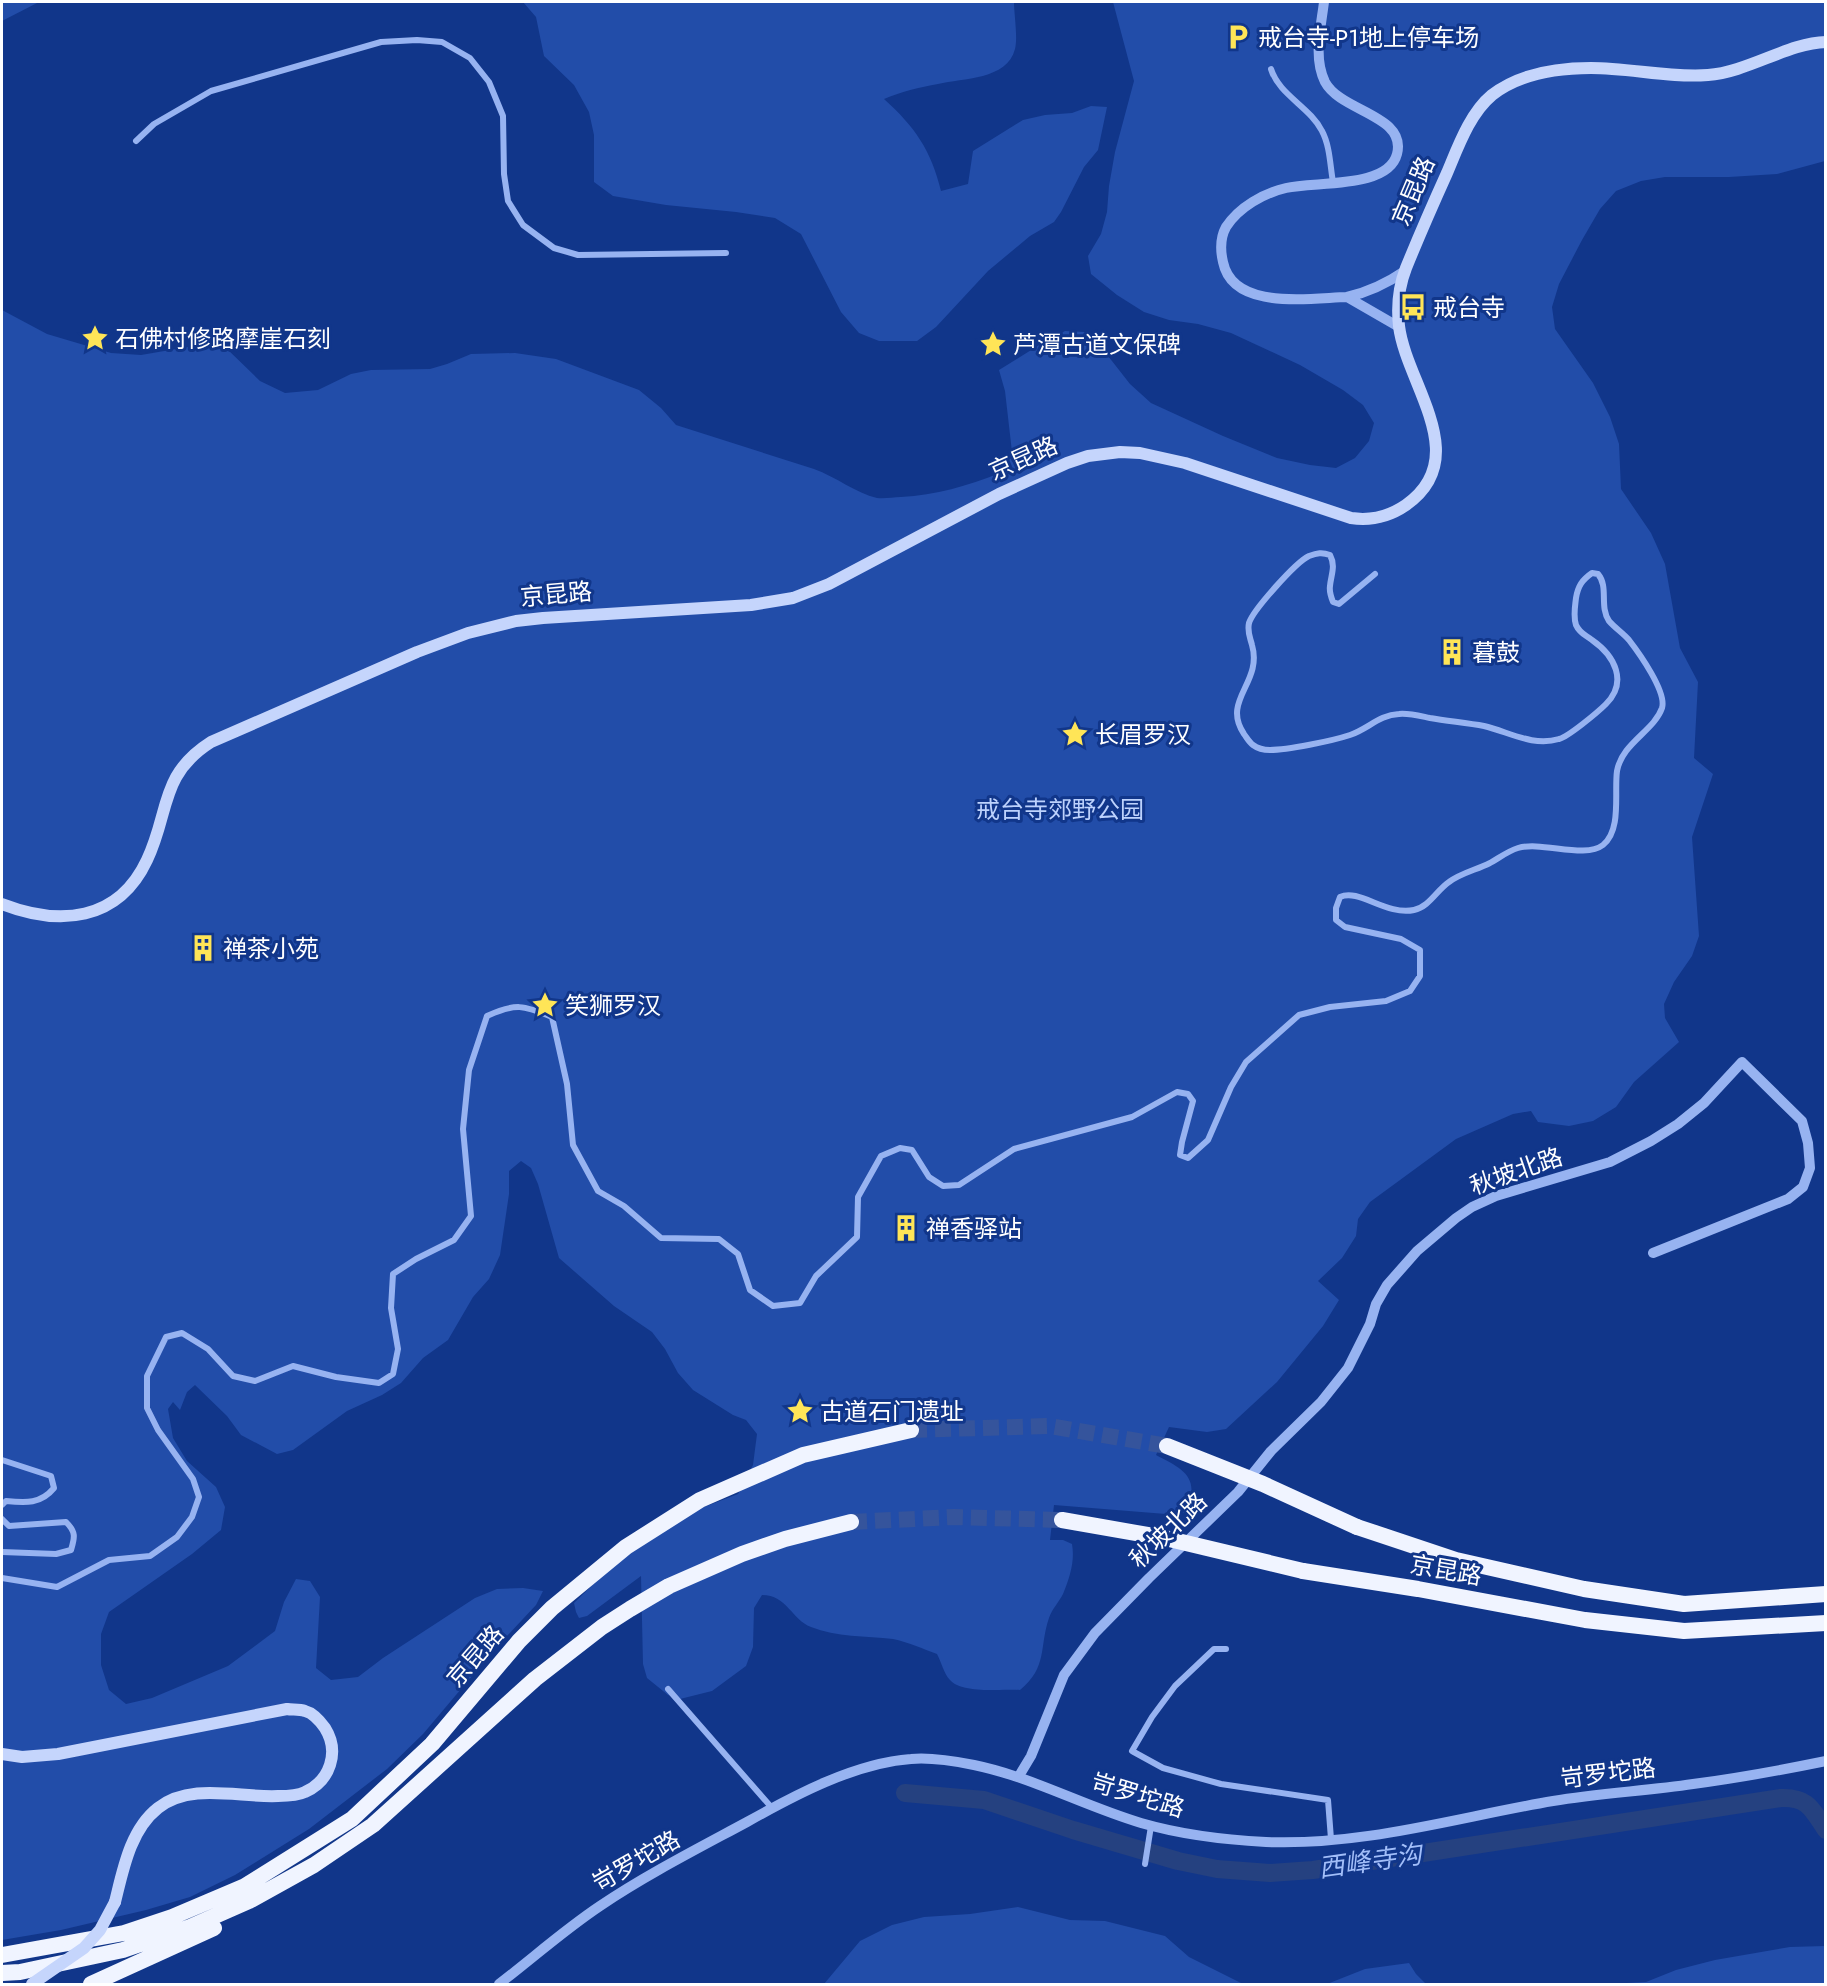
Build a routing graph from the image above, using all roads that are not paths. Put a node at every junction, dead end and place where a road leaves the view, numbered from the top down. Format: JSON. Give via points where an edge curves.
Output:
{"nodes":[{"id":1,"x":1324,"y":2,"type":"edge"},
{"id":2,"x":1826,"y":42,"type":"edge"},
{"id":3,"x":1271,"y":69,"type":"dead end"},
{"id":4,"x":136,"y":141,"type":"dead end"},
{"id":5,"x":1333,"y":182,"type":"junction"},
{"id":6,"x":726,"y":253,"type":"dead end"},
{"id":7,"x":1404,"y":271,"type":"junction"},
{"id":8,"x":1347,"y":297,"type":"junction"},
{"id":9,"x":1400,"y":327,"type":"junction"},
{"id":10,"x":1375,"y":574,"type":"dead end"},
{"id":11,"x":2,"y":904,"type":"edge"},
{"id":12,"x":1653,"y":1253,"type":"dead end"},
{"id":13,"x":911,"y":1430,"type":"tunnel mouth"},
{"id":14,"x":1167,"y":1446,"type":"tunnel mouth"},
{"id":15,"x":2,"y":1460,"type":"edge"},
{"id":16,"x":2,"y":1505,"type":"edge"},
{"id":17,"x":2,"y":1519,"type":"edge"},
{"id":18,"x":1062,"y":1520,"type":"tunnel mouth"},
{"id":19,"x":851,"y":1522,"type":"tunnel mouth"},
{"id":20,"x":2,"y":1552,"type":"edge"},
{"id":21,"x":2,"y":1578,"type":"edge"},
{"id":22,"x":1826,"y":1593,"type":"edge"},
{"id":23,"x":1826,"y":1623,"type":"edge"},
{"id":24,"x":1226,"y":1649,"type":"dead end"},
{"id":25,"x":668,"y":1689,"type":"dead end"},
{"id":26,"x":2,"y":1754,"type":"edge"},
{"id":27,"x":1826,"y":1761,"type":"edge"},
{"id":28,"x":1019,"y":1776,"type":"junction"},
{"id":29,"x":772,"y":1808,"type":"junction"},
{"id":30,"x":1151,"y":1826,"type":"junction"},
{"id":31,"x":1331,"y":1839,"type":"junction"},
{"id":32,"x":1145,"y":1862,"type":"dead end"},
{"id":33,"x":314,"y":1864,"type":"junction"},
{"id":34,"x":2,"y":1955,"type":"edge"},
{"id":35,"x":2,"y":1973,"type":"edge"},
{"id":36,"x":32,"y":1984,"type":"edge"},
{"id":37,"x":91,"y":1984,"type":"edge"},
{"id":38,"x":499,"y":1984,"type":"edge"}],
"edges":[{"from":1,"to":5,"type":"street","via":[[1319,58],[1326,83],[1344,102],[1388,124],[1398,144],[1395,161],[1382,174]]},
{"from":2,"to":7,"type":"main road","name":"京昆路","via":[[1709,75],[1588,68],[1534,75],[1503,87],[1481,107],[1466,132]]},
{"from":3,"to":5,"type":"street","via":[[1275,80],[1323,132]]},
{"from":4,"to":6,"type":"street","via":[[154,124],[211,91],[381,42],[442,42],[470,58],[489,82],[503,116],[508,201],[523,225],[554,248],[578,255]]},
{"from":5,"to":8,"type":"street","via":[[1286,188],[1257,199],[1232,219],[1221,239],[1220,252],[1231,280],[1259,296]]},
{"from":7,"to":8,"type":"street","via":[[1386,284]]},
{"from":7,"to":9,"type":"main road","name":"京昆路","via":[[1399,295]]},
{"from":8,"to":9,"type":"street"},
{"from":9,"to":11,"type":"main road","name":"京昆路","via":[[1428,409],[1436,462],[1430,477],[1398,511],[1363,520],[1351,518],[1161,457],[1120,452],[1088,456],[1031,478],[837,581],[793,598],[752,605],[534,619],[468,633],[424,649],[197,751],[171,783],[155,840],[140,873],[120,896],[105,906],[61,918]]},
{"from":10,"to":21,"type":"street","via":[[1339,604],[1333,602],[1330,588],[1334,561],[1322,552],[1298,563],[1254,612],[1248,634],[1255,660],[1253,673],[1236,714],[1250,743],[1268,750],[1299,745],[1349,735],[1385,716],[1401,713],[1484,726],[1529,741],[1561,739],[1604,706],[1617,685],[1618,672],[1611,657],[1576,626],[1577,590],[1582,579],[1592,573],[1603,579],[1605,614],[1629,640],[1656,682],[1662,694],[1662,707],[1617,769],[1613,833],[1603,845],[1592,850],[1534,845],[1517,848],[1446,883],[1416,910],[1385,908],[1352,895],[1340,897],[1336,920],[1345,927],[1401,939],[1420,950],[1420,976],[1410,991],[1386,1000],[1330,1006],[1299,1015],[1246,1062],[1208,1140],[1188,1158],[1180,1155],[1193,1101],[1188,1094],[1177,1092],[1132,1117],[1014,1149],[959,1185],[943,1186],[929,1177],[912,1150],[900,1148],[880,1156],[858,1197],[857,1237],[816,1276],[800,1303],[773,1306],[750,1290],[738,1254],[719,1239],[661,1238],[624,1206],[598,1191],[573,1145],[567,1084],[552,1017],[528,1007],[505,1008],[487,1016],[469,1070],[463,1129],[471,1216],[454,1240],[393,1274],[391,1308],[398,1349],[393,1374],[379,1383],[293,1366],[255,1381],[233,1376],[208,1349],[182,1333],[166,1337],[147,1376],[147,1408],[193,1479],[199,1497],[192,1517],[177,1537],[150,1556],[109,1560],[57,1587]]},
{"from":12,"to":28,"type":"street","name":"秋坡北路","via":[[1788,1199],[1803,1187],[1810,1168],[1802,1121],[1742,1062],[1704,1103],[1652,1141],[1610,1162],[1496,1196],[1456,1218],[1417,1251],[1387,1285],[1348,1368],[1321,1402],[1271,1451],[1238,1492],[1095,1633],[1064,1675]]},
{"from":13,"to":34,"type":"highway","name":"京昆路","via":[[803,1455],[700,1500],[626,1547],[552,1608],[432,1744],[352,1819],[245,1886],[124,1933]]},
{"from":14,"to":22,"type":"highway","name":"京昆路","bridge":true,"via":[[1357,1527],[1456,1560],[1584,1589],[1683,1604]]},
{"from":15,"to":16,"type":"street","via":[[51,1476],[54,1488],[46,1498],[24,1503],[6,1501]]},
{"from":17,"to":20,"type":"street","via":[[9,1526],[66,1522],[75,1536],[71,1550],[56,1554]]},
{"from":18,"to":23,"type":"highway","name":"京昆路","bridge":true,"via":[[1165,1538],[1303,1571],[1585,1620],[1684,1631]]},
{"from":19,"to":33,"type":"highway","via":[[742,1554],[669,1586],[602,1627],[535,1679],[373,1825]]},
{"from":24,"to":31,"type":"street","via":[[1214,1649],[1175,1686],[1132,1751],[1163,1768],[1221,1784],[1328,1800]]},
{"from":25,"to":29,"type":"street"},
{"from":26,"to":36,"type":"main road","bridge":true,"via":[[58,1755],[287,1709],[306,1711],[320,1720],[333,1753],[328,1771],[317,1785],[302,1793],[196,1793],[158,1808],[134,1838],[115,1902],[100,1930],[84,1948]]},
{"from":27,"to":31,"type":"street","name":"岢罗坨路","via":[[1692,1785],[1564,1799],[1406,1831]]},
{"from":28,"to":29,"type":"street","name":"岢罗坨路","via":[[974,1765],[912,1758],[846,1775]]},
{"from":28,"to":30,"type":"street","name":"岢罗坨路"},
{"from":29,"to":38,"type":"street","name":"岢罗坨路","via":[[601,1905]]},
{"from":30,"to":31,"type":"street","name":"岢罗坨路","via":[[1264,1842]]},
{"from":30,"to":32,"type":"street"},
{"from":33,"to":35,"type":"highway","via":[[249,1901],[190,1927],[123,1950]]},
{"from":33,"to":37,"type":"highway","via":[[299,1884],[254,1909]]}]}
